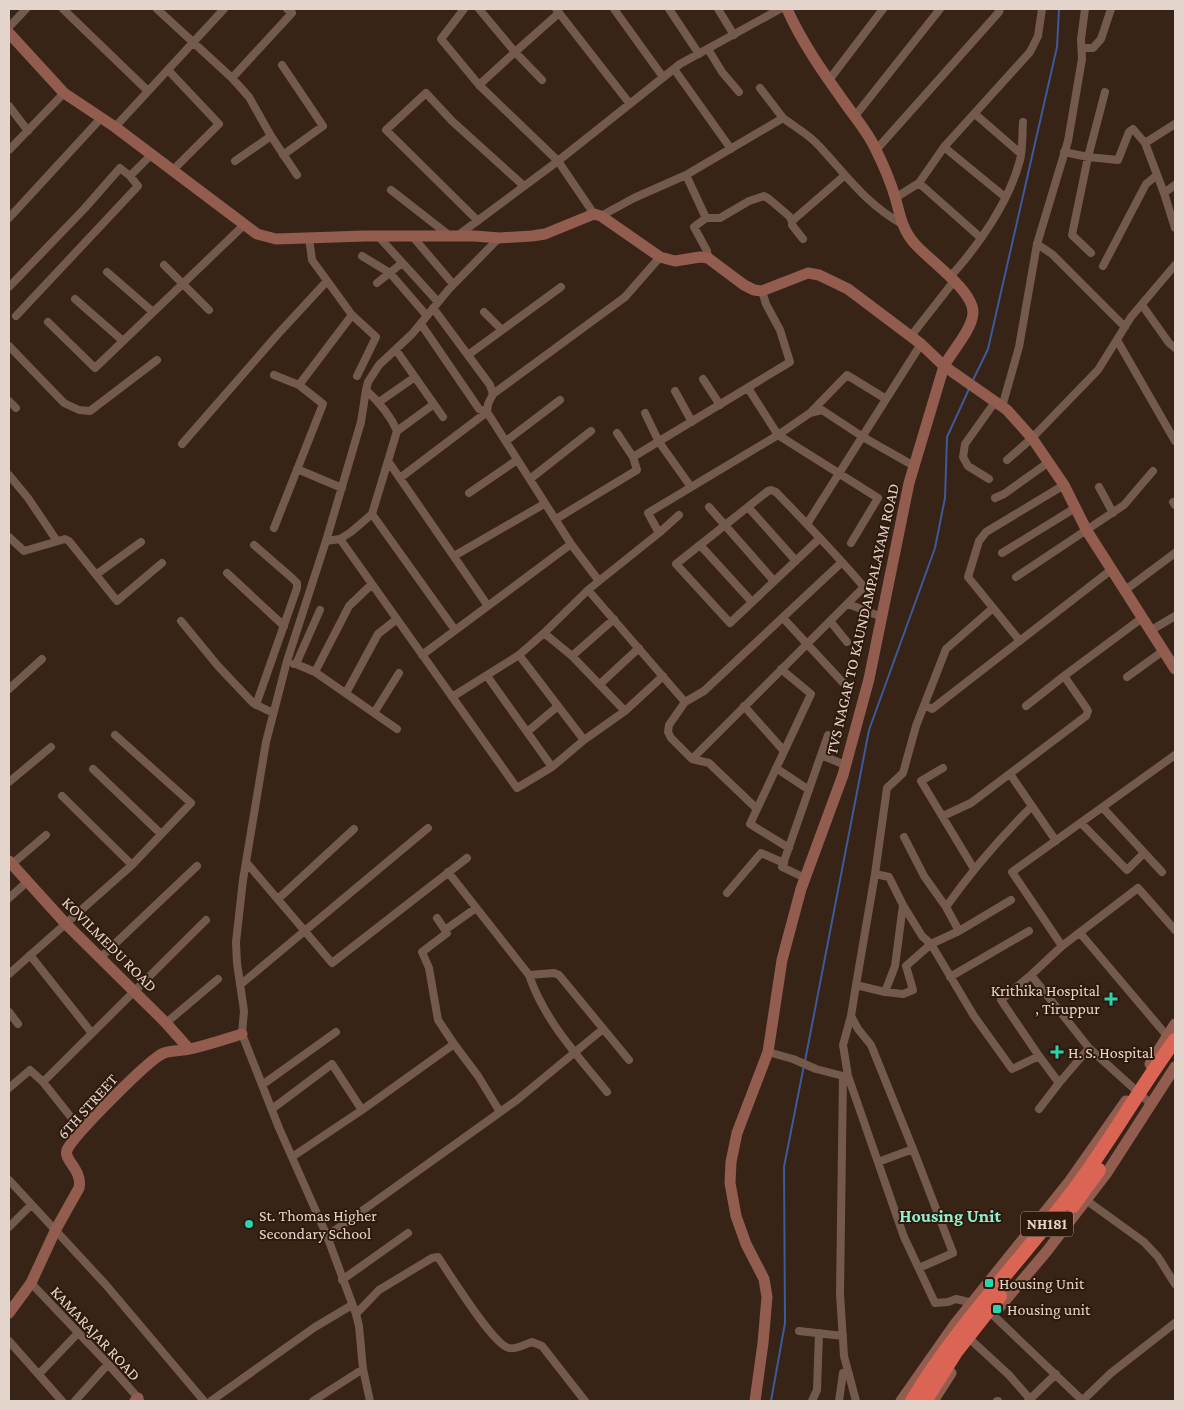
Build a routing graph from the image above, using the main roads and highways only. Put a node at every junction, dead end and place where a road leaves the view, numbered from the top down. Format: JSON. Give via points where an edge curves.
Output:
{"nodes":[{"id":1,"x":787,"y":9,"type":"edge"},
{"id":2,"x":9,"y":33,"type":"edge"},
{"id":3,"x":944,"y":366,"type":"junction"},
{"id":4,"x":1175,"y":669,"type":"edge"},
{"id":5,"x":10,"y":862,"type":"edge"},
{"id":6,"x":1175,"y":1024,"type":"edge"},
{"id":7,"x":242,"y":1034,"type":"road end"},
{"id":8,"x":1172,"y":1038,"type":"edge"},
{"id":9,"x":189,"y":1049,"type":"junction"},
{"id":10,"x":1175,"y":1052,"type":"edge"},
{"id":11,"x":1175,"y":1066,"type":"edge"},
{"id":12,"x":9,"y":1313,"type":"edge"},
{"id":13,"x":755,"y":1401,"type":"edge"},
{"id":14,"x":901,"y":1401,"type":"edge"},
{"id":15,"x":912,"y":1401,"type":"edge"},
{"id":16,"x":925,"y":1401,"type":"edge"},
{"id":17,"x":933,"y":1401,"type":"edge"}],
"edges":[{"from":1,"to":3,"type":"main road","name":"TVS NAGAR TO KAUNDAMPALAYAM ROAD","via":[[828,80],[876,150],[902,224],[914,244],[966,294],[973,312],[970,325]]},
{"from":2,"to":3,"type":"main road","via":[[64,94],[115,127],[257,234],[276,239],[499,238],[545,234],[598,215],[660,257],[675,261],[708,258],[754,290],[762,291],[808,273],[819,275],[848,289],[921,344]]},
{"from":3,"to":4,"type":"main road","via":[[995,402],[1032,438]]},
{"from":3,"to":13,"type":"main road","name":"TVS NAGAR TO KAUNDAMPALAYAM ROAD","via":[[914,466],[868,679],[845,765],[805,878],[782,960],[768,1052],[737,1132],[731,1162],[730,1183],[736,1216],[764,1279],[767,1297]]},
{"from":5,"to":9,"type":"main road","name":"KOVILMEDU ROAD"},
{"from":6,"to":8,"type":"main road"},
{"from":7,"to":9,"type":"main road","name":"6TH STREET"},
{"from":8,"to":14,"type":"main road","via":[[1068,1182],[938,1348]]},
{"from":8,"to":15,"type":"highway","number":"NH181","via":[[1074,1190],[967,1321]]},
{"from":9,"to":12,"type":"main road","name":"6TH STREET","via":[[164,1053],[151,1062],[113,1098],[67,1150],[81,1181],[79,1188],[31,1283]]},
{"from":10,"to":16,"type":"highway","number":"NH181","via":[[1087,1189],[971,1332]]},
{"from":11,"to":17,"type":"main road","via":[[1106,1174],[972,1341]]}]}
